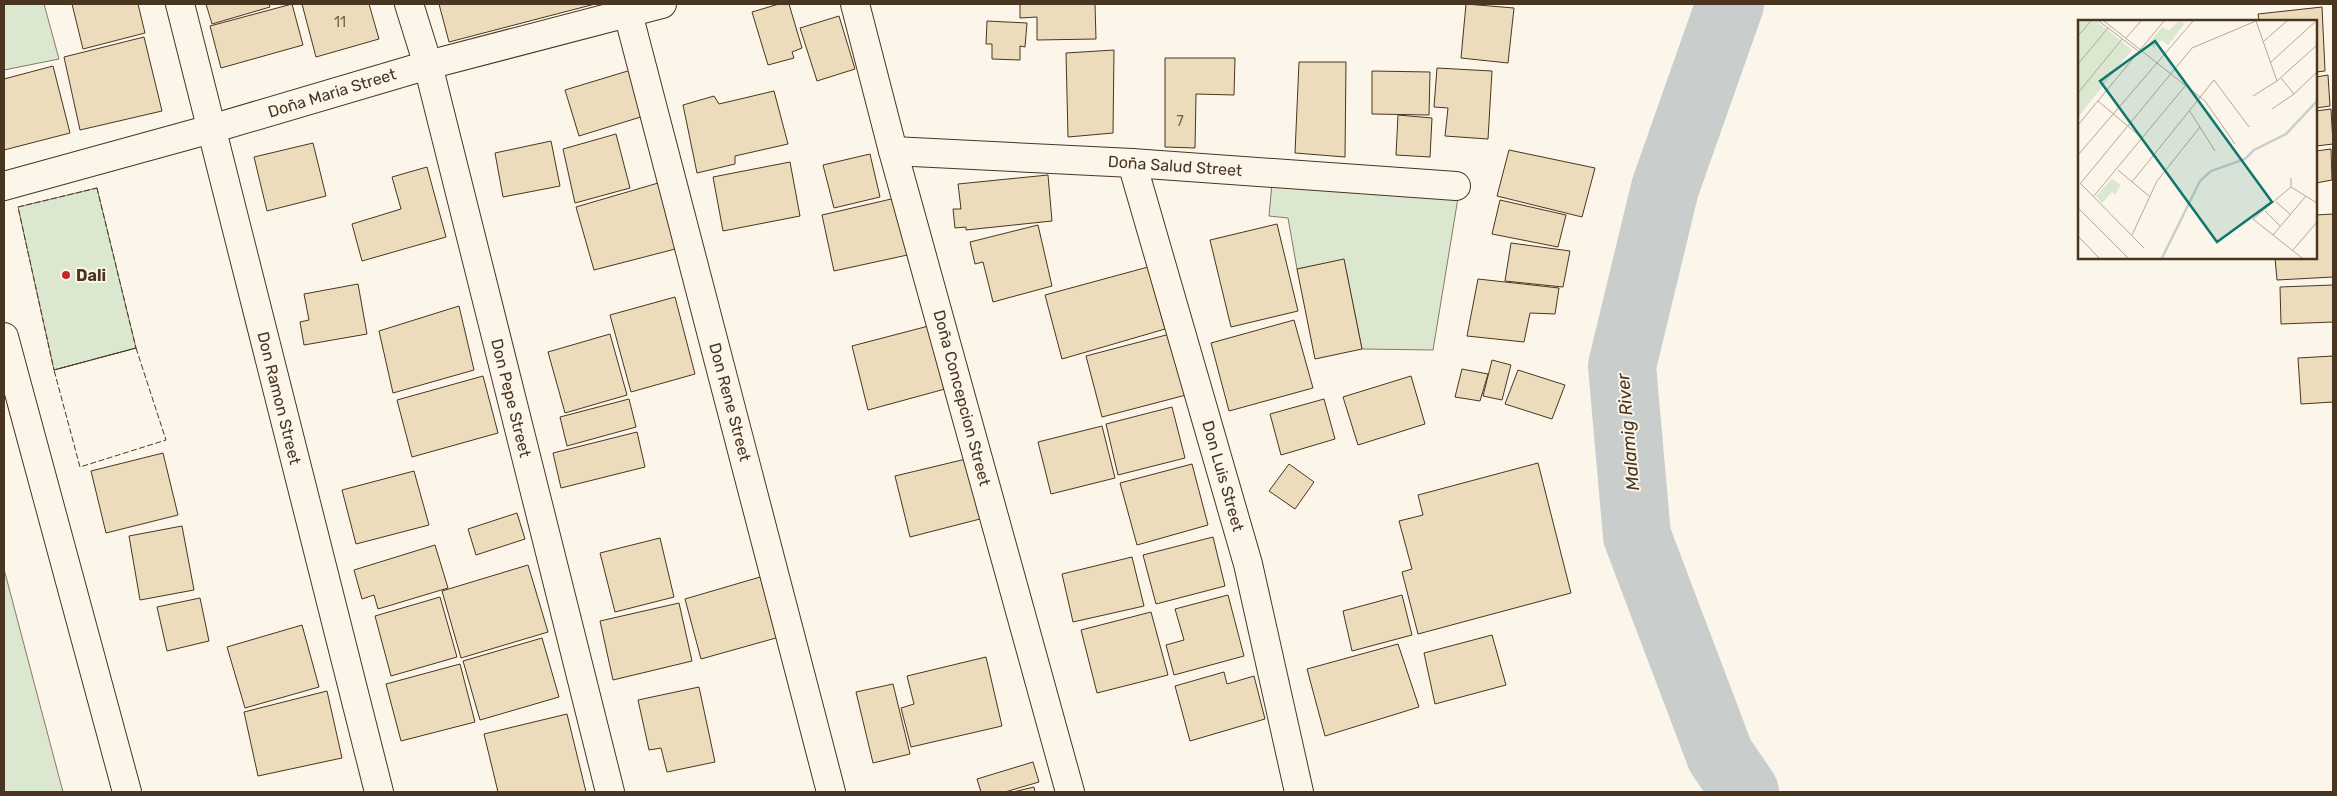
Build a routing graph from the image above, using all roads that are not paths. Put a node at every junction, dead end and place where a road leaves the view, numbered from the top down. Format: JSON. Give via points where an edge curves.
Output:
{"nodes":[{"id":1,"x":180,"y":4,"type":"edge"},
{"id":2,"x":409,"y":4,"type":"edge"},
{"id":3,"x":662,"y":4,"type":"edge"},
{"id":4,"x":855,"y":4,"type":"edge"},
{"id":5,"x":628,"y":12,"type":"junction"},
{"id":6,"x":428,"y":64,"type":"junction"},
{"id":7,"x":211,"y":129,"type":"junction"},
{"id":8,"x":893,"y":152,"type":"junction"},
{"id":9,"x":1132,"y":163,"type":"junction"},
{"id":10,"x":4,"y":186,"type":"edge"},
{"id":11,"x":1456,"y":186,"type":"dead end"},
{"id":12,"x":4,"y":337,"type":"edge"},
{"id":13,"x":127,"y":792,"type":"edge"},
{"id":14,"x":379,"y":792,"type":"edge"},
{"id":15,"x":610,"y":792,"type":"edge"},
{"id":16,"x":830,"y":792,"type":"edge"},
{"id":17,"x":1070,"y":792,"type":"edge"},
{"id":18,"x":1299,"y":792,"type":"edge"}],
"edges":[{"from":1,"to":7,"type":"street","name":"Don Ramon Street"},
{"from":2,"to":6,"type":"street","name":"Don Pepe Street"},
{"from":3,"to":5,"type":"street","name":"Doña Maria Street"},
{"from":4,"to":8,"type":"street","name":"Doña Concepcion Street"},
{"from":5,"to":6,"type":"street","name":"Doña Maria Street"},
{"from":5,"to":16,"type":"street","name":"Don Rene Street"},
{"from":6,"to":7,"type":"street","name":"Doña Maria Street"},
{"from":6,"to":15,"type":"street","name":"Don Pepe Street"},
{"from":7,"to":10,"type":"street","name":"Doña Maria Street"},
{"from":7,"to":14,"type":"street","name":"Don Ramon Street"},
{"from":8,"to":9,"type":"street","name":"Doña Salud Street"},
{"from":8,"to":17,"type":"street","name":"Doña Concepcion Street"},
{"from":9,"to":11,"type":"street","name":"Doña Salud Street"},
{"from":9,"to":18,"type":"street","name":"Don Luis Street","via":[[1248,564]]},
{"from":12,"to":13,"type":"street"}]}
